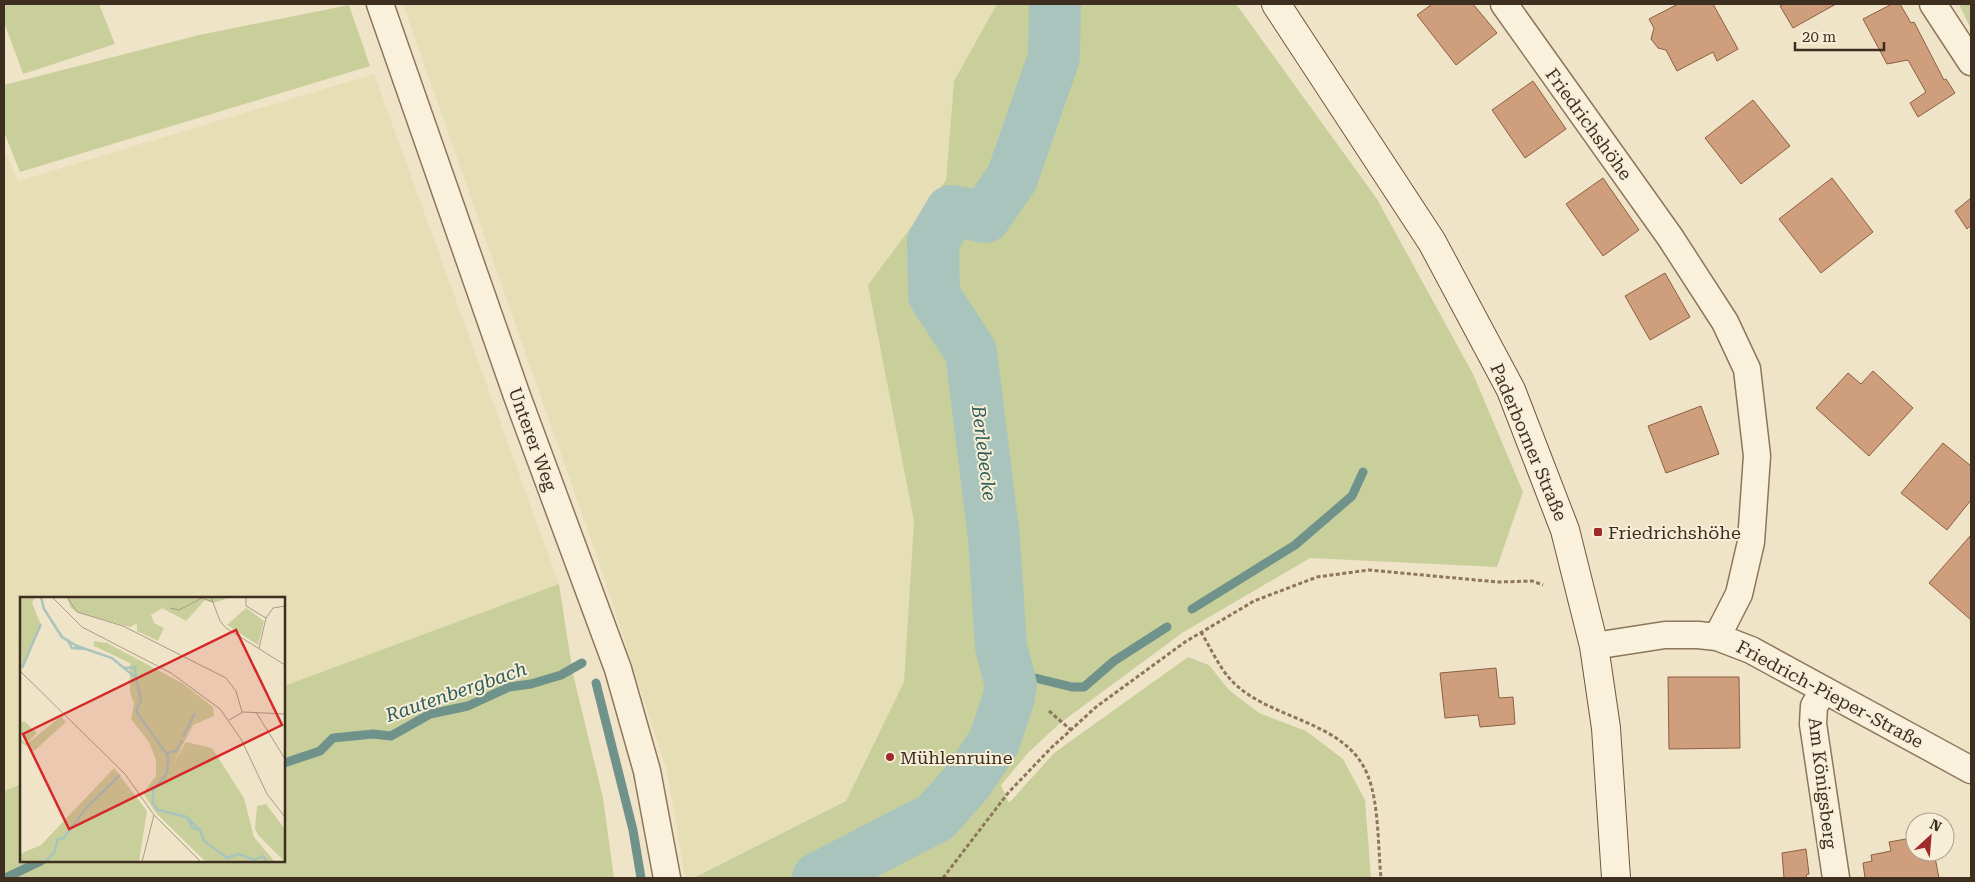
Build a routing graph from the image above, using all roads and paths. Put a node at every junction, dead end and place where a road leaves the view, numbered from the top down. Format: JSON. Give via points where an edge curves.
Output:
{"nodes":[{"id":1,"x":380,"y":4,"type":"edge"},
{"id":2,"x":1276,"y":4,"type":"edge"},
{"id":3,"x":1504,"y":4,"type":"edge"},
{"id":4,"x":1933,"y":4,"type":"edge"},
{"id":5,"x":1971,"y":62,"type":"edge"},
{"id":6,"x":1543,"y":585,"type":"dead end"},
{"id":7,"x":1200,"y":632,"type":"junction"},
{"id":8,"x":1717,"y":636,"type":"junction"},
{"id":9,"x":1594,"y":646,"type":"junction"},
{"id":10,"x":1824,"y":690,"type":"junction"},
{"id":11,"x":1049,"y":710,"type":"dead end"},
{"id":12,"x":1071,"y":730,"type":"junction"},
{"id":13,"x":1971,"y":770,"type":"edge"},
{"id":14,"x":667,"y":878,"type":"edge"},
{"id":15,"x":943,"y":878,"type":"edge"},
{"id":16,"x":1381,"y":878,"type":"edge"},
{"id":17,"x":1616,"y":878,"type":"edge"},
{"id":18,"x":1836,"y":878,"type":"edge"}],
"edges":[{"from":1,"to":14,"type":"street","name":"Unterer Weg","via":[[517,396],[618,670],[647,770]]},
{"from":2,"to":9,"type":"main road","name":"Paderborner Straße","via":[[1432,242],[1511,390],[1565,530]]},
{"from":3,"to":8,"type":"street","name":"Friedrichshöhe","via":[[1670,237],[1725,322],[1747,369],[1757,456],[1752,542],[1739,594]]},
{"from":4,"to":5,"type":"street"},
{"from":6,"to":7,"type":"path","via":[[1532,581],[1498,582],[1369,570],[1317,577],[1254,601]]},
{"from":7,"to":12,"type":"path","via":[[1096,707]]},
{"from":7,"to":16,"type":"path","via":[[1231,680],[1263,703],[1328,733],[1353,751],[1368,776],[1374,800]]},
{"from":8,"to":9,"type":"street","name":"Friedrich-Pieper-Straße","via":[[1664,636]]},
{"from":8,"to":10,"type":"street","name":"Friedrich-Pieper-Straße","via":[[1751,650]]},
{"from":9,"to":17,"type":"main road","name":"Paderborner Straße","via":[[1606,728]]},
{"from":10,"to":13,"type":"street","name":"Friedrich-Pieper-Straße"},
{"from":10,"to":18,"type":"street","name":"Am Königsberg","via":[[1814,706],[1813,724]]},
{"from":11,"to":12,"type":"path"},
{"from":12,"to":15,"type":"path","via":[[1008,793]]}]}
